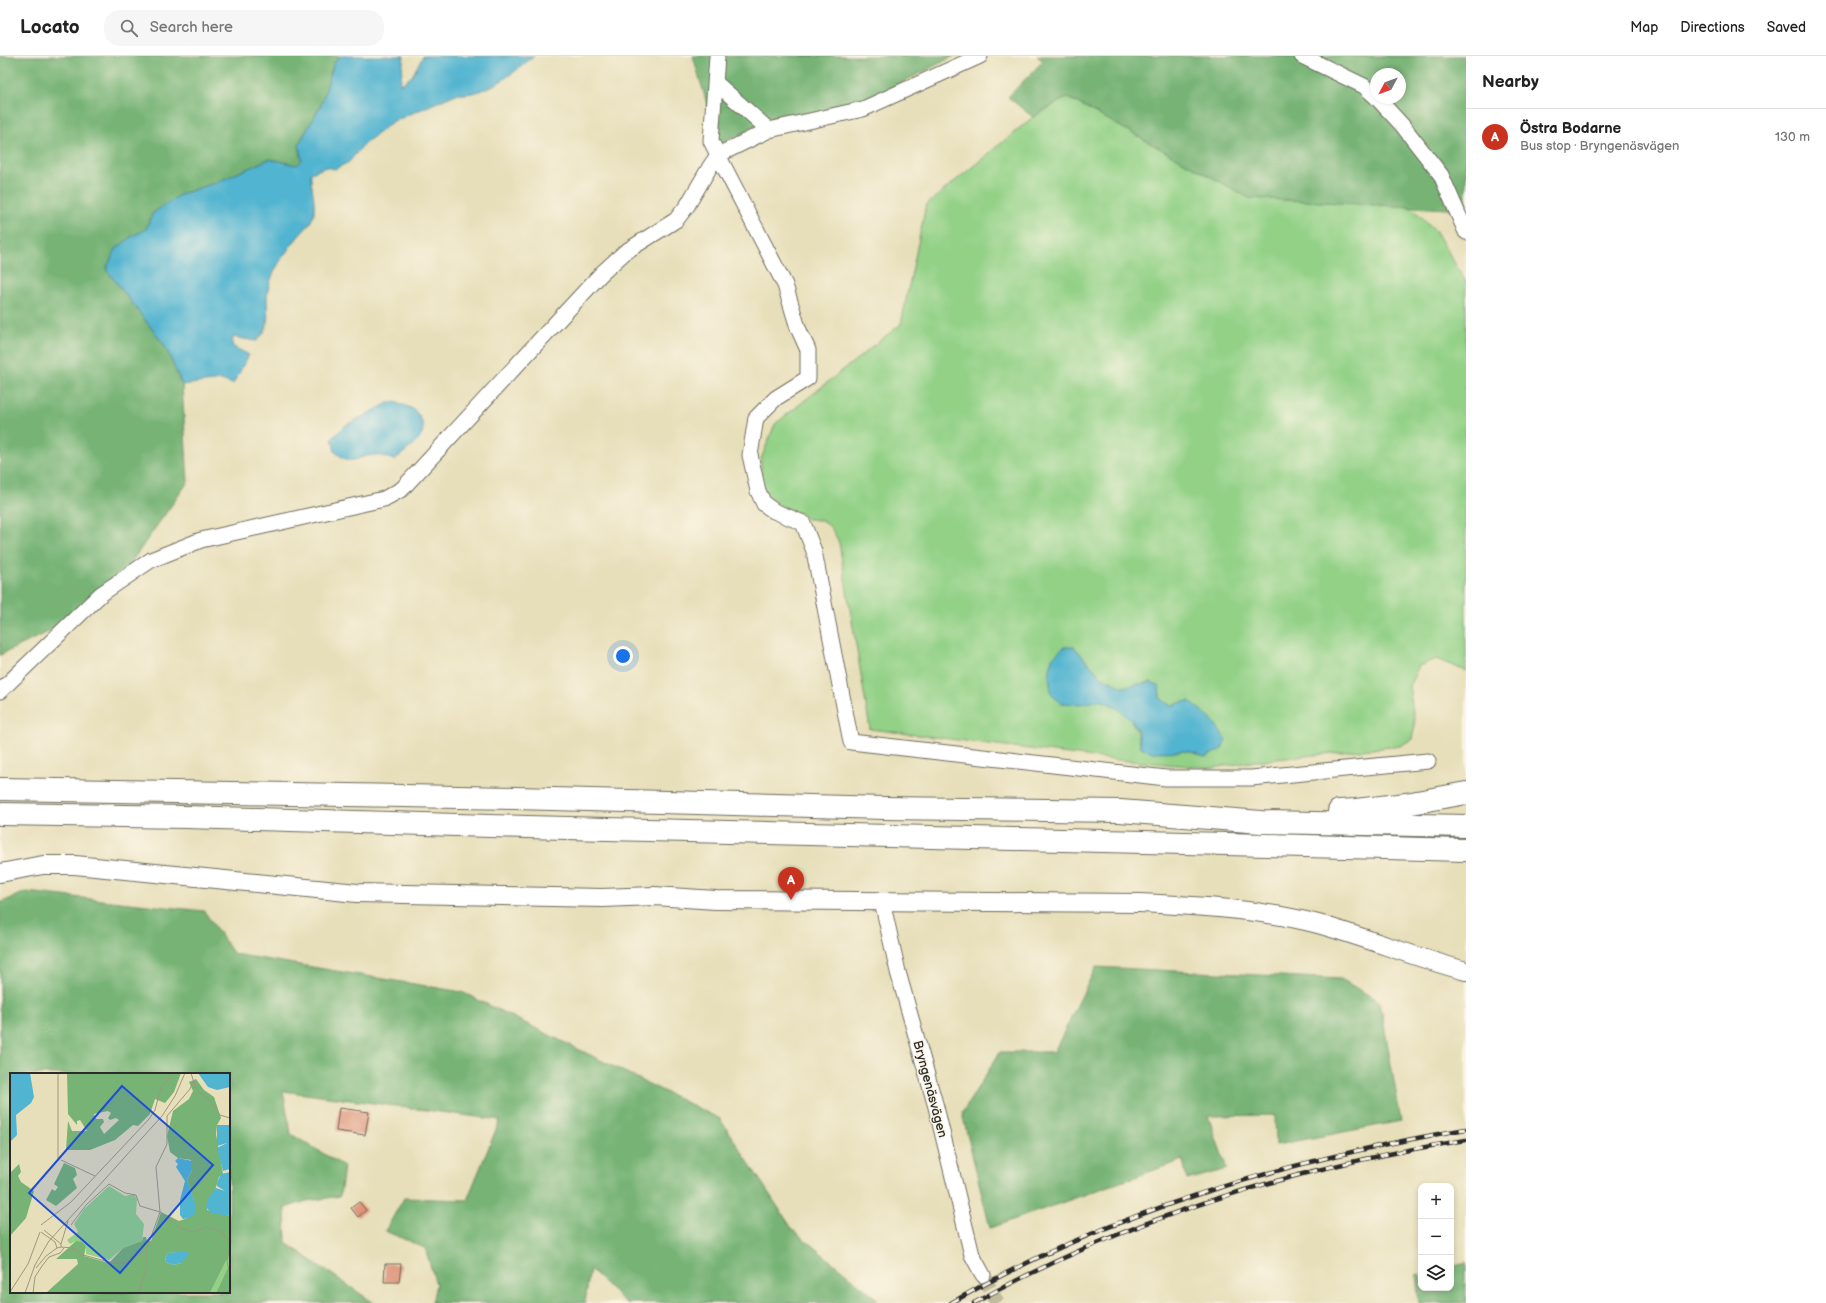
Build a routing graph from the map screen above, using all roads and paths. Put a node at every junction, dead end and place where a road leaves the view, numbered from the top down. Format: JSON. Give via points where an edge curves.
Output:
{"nodes":[{"id":1,"x":717,"y":56,"type":"edge"},
{"id":2,"x":980,"y":56,"type":"edge"},
{"id":3,"x":1302,"y":56,"type":"edge"},
{"id":4,"x":715,"y":82,"type":"junction"},
{"id":5,"x":1370,"y":92,"type":"edge"},
{"id":6,"x":1383,"y":104,"type":"edge"},
{"id":7,"x":769,"y":130,"type":"junction"},
{"id":8,"x":718,"y":155,"type":"junction"},
{"id":9,"x":1466,"y":232,"type":"edge"},
{"id":10,"x":0,"y":691,"type":"edge"},
{"id":11,"x":1428,"y":761,"type":"dead end"},
{"id":12,"x":0,"y":789,"type":"edge"},
{"id":13,"x":1466,"y":793,"type":"edge"},
{"id":14,"x":0,"y":814,"type":"edge"},
{"id":15,"x":1261,"y":822,"type":"junction"},
{"id":16,"x":1466,"y":826,"type":"edge"},
{"id":17,"x":1466,"y":850,"type":"edge"},
{"id":18,"x":0,"y":873,"type":"edge"},
{"id":19,"x":882,"y":901,"type":"junction"},
{"id":20,"x":1466,"y":971,"type":"edge"},
{"id":21,"x":983,"y":1275,"type":"tunnel mouth"}],
"edges":[{"from":1,"to":4,"type":"street"},
{"from":2,"to":7,"type":"street","via":[[863,109]]},
{"from":3,"to":5,"type":"street","via":[[1364,86]]},
{"from":4,"to":7,"type":"street"},
{"from":4,"to":8,"type":"street","via":[[711,142]]},
{"from":6,"to":9,"type":"street","via":[[1441,175]]},
{"from":7,"to":8,"type":"street"},
{"from":8,"to":10,"type":"street","via":[[688,206],[676,220],[625,252],[601,274],[402,489],[384,499],[201,540],[151,560],[101,594]]},
{"from":8,"to":11,"type":"street","via":[[785,285],[798,328],[808,350],[808,378],[776,398],[756,418],[750,455],[758,491],[764,504],[803,523],[814,550],[851,742],[1166,778],[1251,778]]},
{"from":12,"to":15,"type":"highway","via":[[1120,811]]},
{"from":13,"to":15,"type":"highway","via":[[1356,810],[1298,812]]},
{"from":14,"to":17,"type":"highway","via":[[85,814]]},
{"from":15,"to":16,"type":"highway"},
{"from":18,"to":19,"type":"street","via":[[43,866],[75,865],[357,893]]},
{"from":19,"to":20,"type":"street","via":[[1140,903],[1248,910],[1318,924]]},
{"from":19,"to":21,"type":"street","name":"Bryngenäsvägen","via":[[896,965],[936,1108],[972,1255]]}]}
